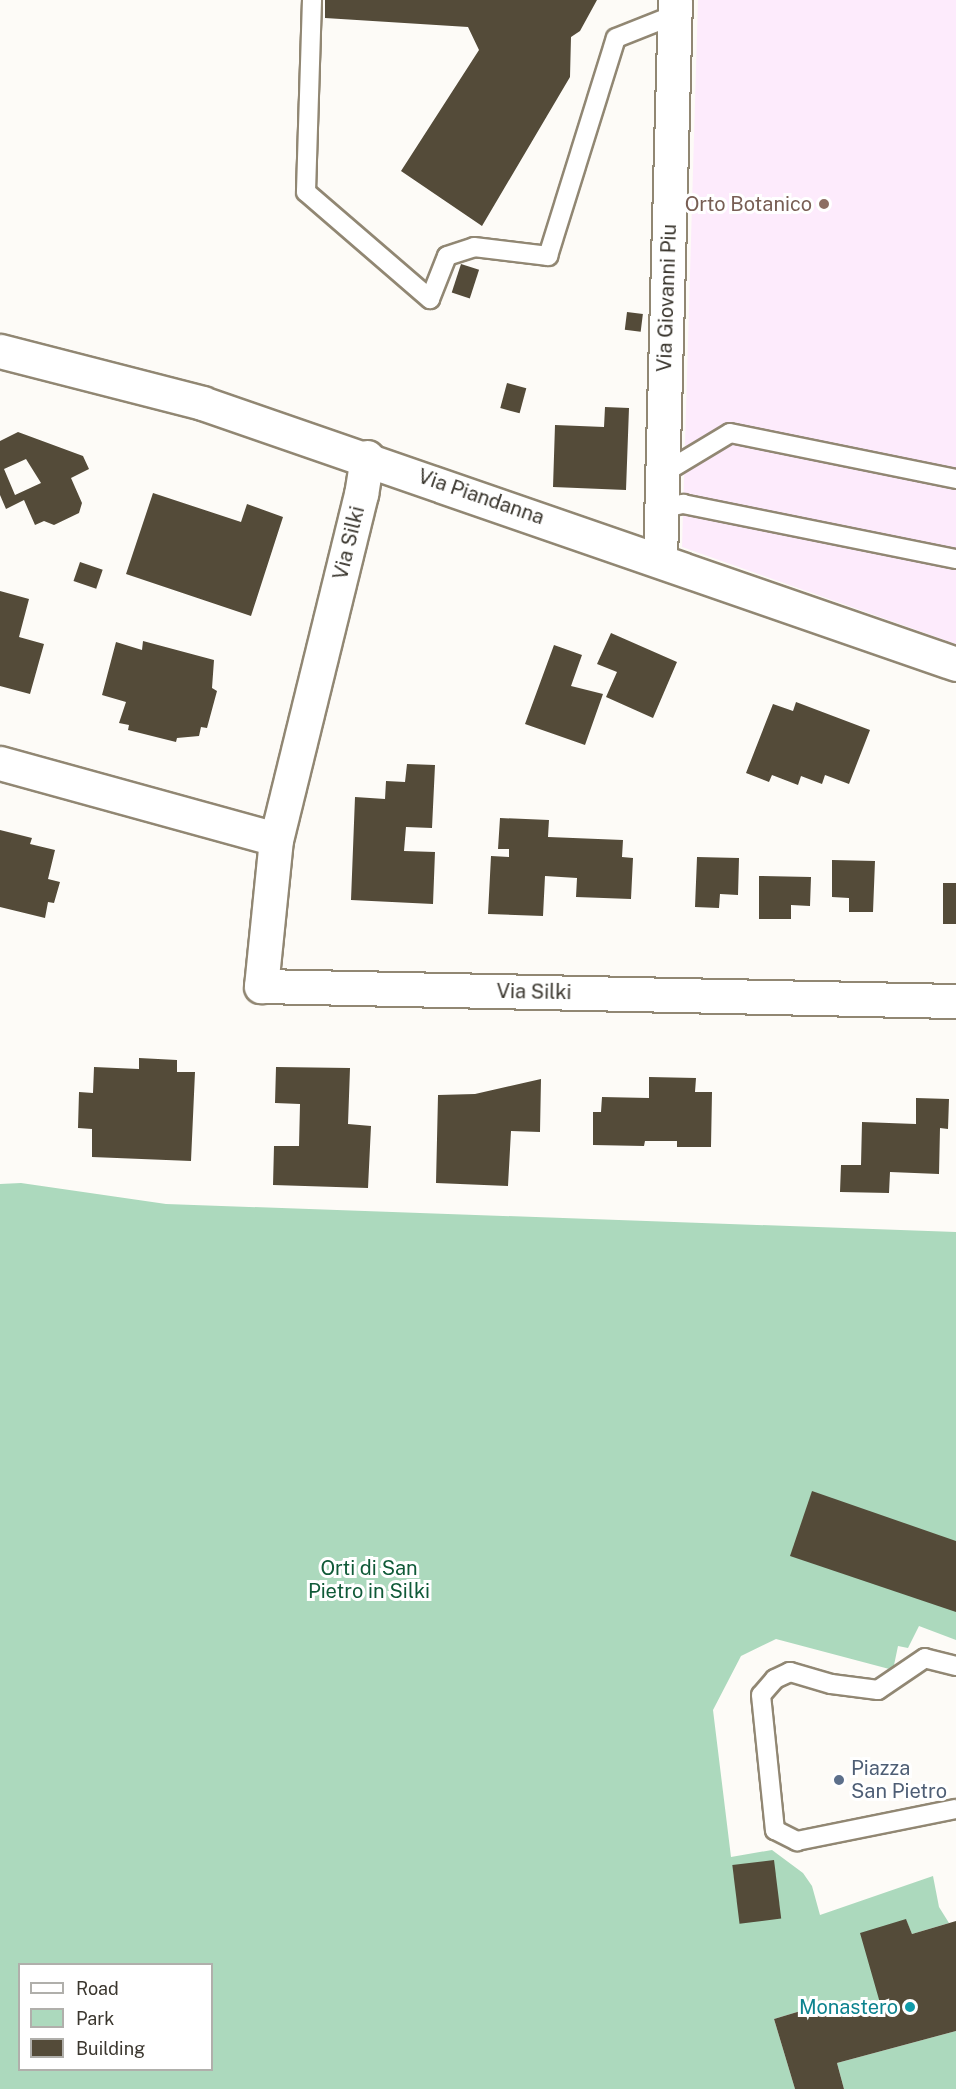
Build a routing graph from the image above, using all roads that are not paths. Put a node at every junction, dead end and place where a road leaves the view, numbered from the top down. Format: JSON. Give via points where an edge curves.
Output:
{"nodes":[{"id":1,"x":312,"y":0,"type":"edge"},
{"id":2,"x":674,"y":8,"type":"edge"},
{"id":3,"x":0,"y":351,"type":"edge"},
{"id":4,"x":367,"y":457,"type":"junction"},
{"id":5,"x":662,"y":474,"type":"junction"},
{"id":6,"x":956,"y":478,"type":"edge"},
{"id":7,"x":661,"y":509,"type":"junction"},
{"id":8,"x":956,"y":559,"type":"edge"},
{"id":9,"x":660,"y":560,"type":"junction"},
{"id":10,"x":956,"y":664,"type":"edge"},
{"id":11,"x":0,"y":763,"type":"edge"},
{"id":12,"x":276,"y":839,"type":"junction"},
{"id":13,"x":956,"y":1001,"type":"edge"},
{"id":14,"x":956,"y":1666,"type":"edge"},
{"id":15,"x":956,"y":1809,"type":"edge"}],
"edges":[{"from":1,"to":2,"type":"lane","via":[[306,192],[430,299],[447,256],[474,247],[548,256],[616,38]]},
{"from":2,"to":5,"type":"street","name":"Via Giovanni Piu"},
{"from":3,"to":4,"type":"street","name":"Via Piandanna","via":[[202,403]]},
{"from":4,"to":9,"type":"street","name":"Via Piandanna"},
{"from":4,"to":12,"type":"street","name":"Via Silki"},
{"from":5,"to":6,"type":"lane","via":[[730,433]]},
{"from":5,"to":7,"type":"street","name":"Via Giovanni Piu"},
{"from":7,"to":8,"type":"lane","via":[[683,504]]},
{"from":7,"to":9,"type":"street","name":"Via Giovanni Piu"},
{"from":9,"to":10,"type":"street","name":"Via Piandanna"},
{"from":11,"to":12,"type":"street"},
{"from":12,"to":13,"type":"street","name":"Via Silki","via":[[261,986]]},
{"from":14,"to":15,"type":"lane","via":[[925,1658],[878,1690],[831,1684],[790,1672],[775,1679],[761,1695],[775,1830],[797,1841]]}]}
